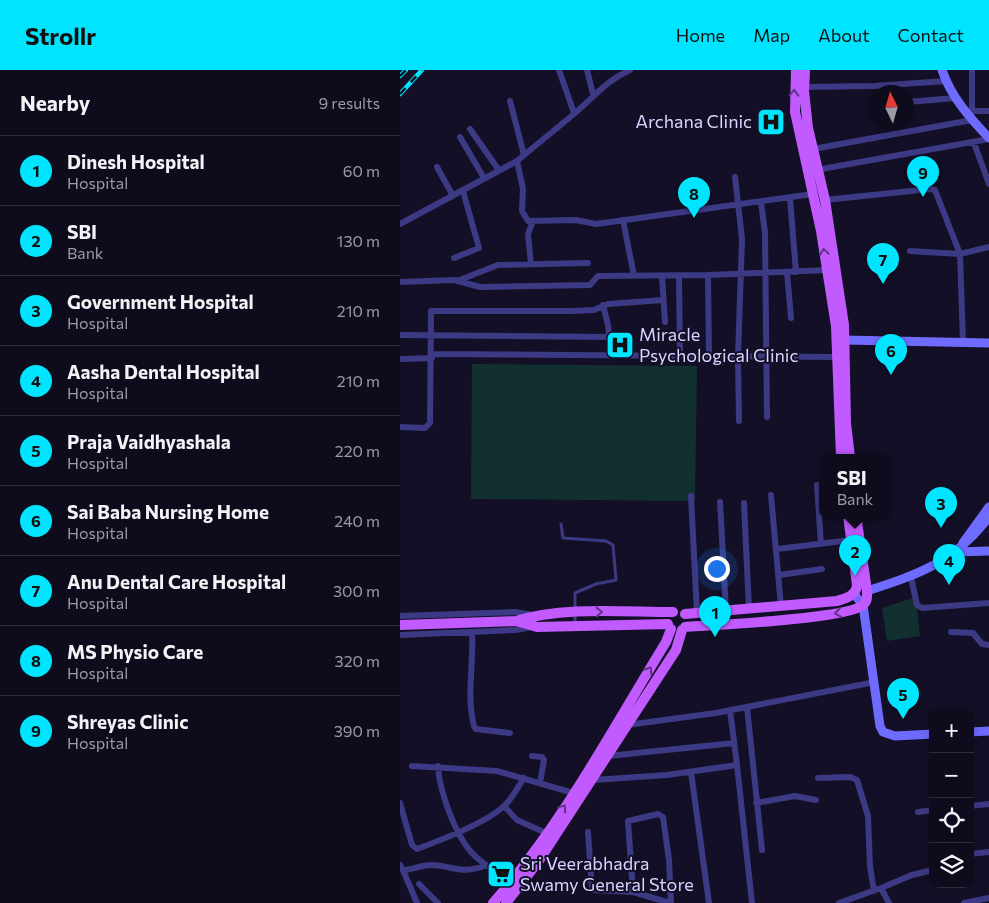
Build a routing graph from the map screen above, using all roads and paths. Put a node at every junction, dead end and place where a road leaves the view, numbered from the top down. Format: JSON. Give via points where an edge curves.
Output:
{"nodes":[{"id":1,"x":559,"y":70,"type":"edge"},
{"id":2,"x":586,"y":70,"type":"edge"},
{"id":3,"x":630,"y":70,"type":"edge"},
{"id":4,"x":796,"y":70,"type":"edge"},
{"id":5,"x":805,"y":70,"type":"edge"},
{"id":6,"x":942,"y":70,"type":"edge"},
{"id":7,"x":972,"y":70,"type":"edge"},
{"id":8,"x":946,"y":81,"type":"junction"},
{"id":9,"x":804,"y":87,"type":"junction"},
{"id":10,"x":593,"y":94,"type":"junction"},
{"id":11,"x":956,"y":98,"type":"junction"},
{"id":12,"x":510,"y":101,"type":"dead end"},
{"id":13,"x":914,"y":101,"type":"edge"},
{"id":14,"x":989,"y":110,"type":"edge"},
{"id":15,"x":574,"y":113,"type":"junction"},
{"id":16,"x":970,"y":114,"type":"junction"},
{"id":17,"x":470,"y":129,"type":"dead end"},
{"id":18,"x":460,"y":137,"type":"dead end"},
{"id":19,"x":989,"y":139,"type":"edge"},
{"id":20,"x":974,"y":143,"type":"junction"},
{"id":21,"x":813,"y":149,"type":"junction"},
{"id":22,"x":524,"y":155,"type":"junction"},
{"id":23,"x":517,"y":161,"type":"junction"},
{"id":24,"x":437,"y":167,"type":"dead end"},
{"id":25,"x":498,"y":169,"type":"junction"},
{"id":26,"x":813,"y":170,"type":"junction"},
{"id":27,"x":735,"y":177,"type":"dead end"},
{"id":28,"x":484,"y":178,"type":"junction"},
{"id":29,"x":989,"y":184,"type":"edge"},
{"id":30,"x":463,"y":190,"type":"junction"},
{"id":31,"x":813,"y":194,"type":"junction"},
{"id":32,"x":453,"y":196,"type":"junction"},
{"id":33,"x":790,"y":198,"type":"junction"},
{"id":34,"x":825,"y":200,"type":"junction"},
{"id":35,"x":761,"y":202,"type":"junction"},
{"id":36,"x":738,"y":205,"type":"junction"},
{"id":37,"x":623,"y":220,"type":"junction"},
{"id":38,"x":533,"y":221,"type":"junction"},
{"id":39,"x":400,"y":224,"type":"edge"},
{"id":40,"x":989,"y":247,"type":"edge"},
{"id":41,"x":910,"y":251,"type":"dead end"},
{"id":42,"x":960,"y":254,"type":"junction"},
{"id":43,"x":454,"y":258,"type":"dead end"},
{"id":44,"x":588,"y":263,"type":"dead end"},
{"id":45,"x":531,"y":264,"type":"junction"},
{"id":46,"x":827,"y":270,"type":"junction"},
{"id":47,"x":787,"y":272,"type":"junction"},
{"id":48,"x":796,"y":272,"type":"junction"},
{"id":49,"x":740,"y":274,"type":"junction"},
{"id":50,"x":764,"y":274,"type":"junction"},
{"id":51,"x":708,"y":275,"type":"junction"},
{"id":52,"x":634,"y":276,"type":"junction"},
{"id":53,"x":662,"y":276,"type":"junction"},
{"id":54,"x":679,"y":276,"type":"junction"},
{"id":55,"x":457,"y":281,"type":"junction"},
{"id":56,"x":400,"y":282,"type":"edge"},
{"id":57,"x":663,"y":300,"type":"junction"},
{"id":58,"x":603,"y":306,"type":"junction"},
{"id":59,"x":791,"y":318,"type":"dead end"},
{"id":60,"x":664,"y":322,"type":"dead end"},
{"id":61,"x":400,"y":335,"type":"edge"},
{"id":62,"x":431,"y":336,"type":"junction"},
{"id":63,"x":610,"y":337,"type":"junction"},
{"id":64,"x":844,"y":340,"type":"junction"},
{"id":65,"x":963,"y":342,"type":"junction"},
{"id":66,"x":989,"y":343,"type":"edge"},
{"id":67,"x":611,"y":354,"type":"junction"},
{"id":68,"x":432,"y":356,"type":"junction"},
{"id":69,"x":680,"y":356,"type":"junction"},
{"id":70,"x":709,"y":357,"type":"junction"},
{"id":71,"x":738,"y":357,"type":"junction"},
{"id":72,"x":766,"y":357,"type":"junction"},
{"id":73,"x":836,"y":357,"type":"junction"},
{"id":74,"x":400,"y":359,"type":"edge"},
{"id":75,"x":767,"y":417,"type":"dead end"},
{"id":76,"x":739,"y":421,"type":"dead end"},
{"id":77,"x":400,"y":427,"type":"edge"},
{"id":78,"x":841,"y":454,"type":"edge"},
{"id":79,"x":850,"y":454,"type":"edge"},
{"id":80,"x":817,"y":485,"type":"dead end"},
{"id":81,"x":771,"y":495,"type":"dead end"},
{"id":82,"x":691,"y":496,"type":"dead end"},
{"id":83,"x":720,"y":502,"type":"dead end"},
{"id":84,"x":744,"y":503,"type":"dead end"},
{"id":85,"x":989,"y":506,"type":"edge"},
{"id":86,"x":819,"y":514,"type":"edge"},
{"id":87,"x":989,"y":517,"type":"edge"},
{"id":88,"x":819,"y":519,"type":"edge"},
{"id":89,"x":848,"y":519,"type":"edge"},
{"id":90,"x":856,"y":519,"type":"edge"},
{"id":91,"x":561,"y":524,"type":"dead end"},
{"id":92,"x":851,"y":540,"type":"junction"},
{"id":93,"x":821,"y":544,"type":"junction"},
{"id":94,"x":962,"y":545,"type":"junction"},
{"id":95,"x":777,"y":549,"type":"junction"},
{"id":96,"x":989,"y":551,"type":"edge"},
{"id":97,"x":954,"y":552,"type":"junction"},
{"id":98,"x":822,"y":569,"type":"dead end"},
{"id":99,"x":779,"y":575,"type":"junction"},
{"id":100,"x":911,"y":577,"type":"junction"},
{"id":101,"x":859,"y":591,"type":"junction"},
{"id":102,"x":989,"y":603,"type":"edge"},
{"id":103,"x":863,"y":605,"type":"junction"},
{"id":104,"x":781,"y":606,"type":"junction"},
{"id":105,"x":749,"y":608,"type":"junction"},
{"id":106,"x":726,"y":611,"type":"junction"},
{"id":107,"x":673,"y":612,"type":"junction"},
{"id":108,"x":574,"y":613,"type":"junction"},
{"id":109,"x":698,"y":613,"type":"junction"},
{"id":110,"x":685,"y":614,"type":"junction"},
{"id":111,"x":534,"y":615,"type":"junction"},
{"id":112,"x":400,"y":616,"type":"edge"},
{"id":113,"x":514,"y":621,"type":"junction"},
{"id":114,"x":400,"y":626,"type":"edge"},
{"id":115,"x":533,"y":626,"type":"junction"},
{"id":116,"x":575,"y":626,"type":"junction"},
{"id":117,"x":676,"y":627,"type":"junction"},
{"id":118,"x":472,"y":632,"type":"junction"},
{"id":119,"x":951,"y":632,"type":"dead end"},
{"id":120,"x":400,"y":635,"type":"edge"},
{"id":121,"x":989,"y":645,"type":"edge"},
{"id":122,"x":875,"y":682,"type":"junction"},
{"id":123,"x":747,"y":707,"type":"junction"},
{"id":124,"x":730,"y":710,"type":"junction"},
{"id":125,"x":627,"y":719,"type":"junction"},
{"id":126,"x":989,"y":731,"type":"edge"},
{"id":127,"x":974,"y":732,"type":"edge"},
{"id":128,"x":510,"y":733,"type":"dead end"},
{"id":129,"x":929,"y":734,"type":"edge"},
{"id":130,"x":734,"y":743,"type":"junction"},
{"id":131,"x":532,"y":756,"type":"dead end"},
{"id":132,"x":608,"y":756,"type":"junction"},
{"id":133,"x":737,"y":765,"type":"junction"},
{"id":134,"x":412,"y":766,"type":"dead end"},
{"id":135,"x":438,"y":766,"type":"junction"},
{"id":136,"x":691,"y":772,"type":"junction"},
{"id":137,"x":524,"y":778,"type":"junction"},
{"id":138,"x":818,"y":778,"type":"dead end"},
{"id":139,"x":593,"y":780,"type":"junction"},
{"id":140,"x":540,"y":783,"type":"junction"},
{"id":141,"x":578,"y":794,"type":"junction"},
{"id":142,"x":816,"y":800,"type":"dead end"},
{"id":143,"x":400,"y":803,"type":"edge"},
{"id":144,"x":756,"y":803,"type":"junction"},
{"id":145,"x":989,"y":804,"type":"edge"},
{"id":146,"x":504,"y":806,"type":"junction"},
{"id":147,"x":974,"y":806,"type":"edge"},
{"id":148,"x":929,"y":811,"type":"edge"},
{"id":149,"x":918,"y":812,"type":"dead end"},
{"id":150,"x":458,"y":832,"type":"junction"},
{"id":151,"x":588,"y":832,"type":"dead end"},
{"id":152,"x":546,"y":833,"type":"junction"},
{"id":153,"x":762,"y":850,"type":"dead end"},
{"id":154,"x":989,"y":852,"type":"edge"},
{"id":155,"x":974,"y":854,"type":"edge"},
{"id":156,"x":487,"y":865,"type":"junction"},
{"id":157,"x":401,"y":868,"type":"edge"},
{"id":158,"x":929,"y":871,"type":"edge"},
{"id":159,"x":510,"y":883,"type":"junction"},
{"id":160,"x":419,"y":884,"type":"dead end"},
{"id":161,"x":881,"y":888,"type":"junction"},
{"id":162,"x":874,"y":891,"type":"junction"},
{"id":163,"x":633,"y":892,"type":"junction"},
{"id":164,"x":989,"y":898,"type":"edge"},
{"id":165,"x":417,"y":903,"type":"edge"},
{"id":166,"x":438,"y":903,"type":"edge"},
{"id":167,"x":493,"y":903,"type":"edge"},
{"id":168,"x":506,"y":903,"type":"edge"},
{"id":169,"x":671,"y":903,"type":"edge"},
{"id":170,"x":709,"y":903,"type":"edge"},
{"id":171,"x":752,"y":903,"type":"edge"},
{"id":172,"x":839,"y":903,"type":"edge"},
{"id":173,"x":889,"y":903,"type":"edge"},
{"id":174,"x":964,"y":903,"type":"edge"}],
"edges":[{"from":1,"to":15,"type":"street"},
{"from":2,"to":10,"type":"street"},
{"from":3,"to":10,"type":"street"},
{"from":26,"to":4,"type":"main road","one_way":true,"via":[[795,112]]},
{"from":5,"to":9,"type":"main road"},
{"from":6,"to":8,"type":"main road"},
{"from":7,"to":16,"type":"street"},
{"from":8,"to":9,"type":"street"},
{"from":8,"to":11,"type":"main road"},
{"from":9,"to":21,"type":"main road"},
{"from":10,"to":15,"type":"street"},
{"from":11,"to":13,"type":"street"},
{"from":11,"to":16,"type":"main road"},
{"from":12,"to":22,"type":"street"},
{"from":14,"to":16,"type":"street"},
{"from":15,"to":22,"type":"street"},
{"from":16,"to":19,"type":"main road"},
{"from":16,"to":21,"type":"street"},
{"from":17,"to":25,"type":"street"},
{"from":18,"to":28,"type":"street"},
{"from":19,"to":20,"type":"street"},
{"from":20,"to":26,"type":"street"},
{"from":20,"to":29,"type":"street"},
{"from":21,"to":26,"type":"main road"},
{"from":22,"to":23,"type":"street"},
{"from":23,"to":25,"type":"street"},
{"from":23,"to":38,"type":"street","via":[[523,189],[522,211],[528,221]]},
{"from":24,"to":32,"type":"street"},
{"from":25,"to":28,"type":"street"},
{"from":26,"to":31,"type":"main road"},
{"from":26,"to":34,"type":"main road"},
{"from":27,"to":36,"type":"street"},
{"from":28,"to":30,"type":"street"},
{"from":30,"to":32,"type":"street"},
{"from":30,"to":43,"type":"street","via":[[479,248]]},
{"from":31,"to":33,"type":"street"},
{"from":46,"to":31,"type":"main road","one_way":true},
{"from":32,"to":39,"type":"street"},
{"from":33,"to":35,"type":"street"},
{"from":33,"to":48,"type":"street"},
{"from":34,"to":42,"type":"street","via":[[934,190]]},
{"from":34,"to":64,"type":"main road"},
{"from":35,"to":36,"type":"street"},
{"from":35,"to":50,"type":"street","via":[[765,233]]},
{"from":36,"to":37,"type":"street"},
{"from":36,"to":49,"type":"street","via":[[742,239]]},
{"from":37,"to":38,"type":"street","via":[[596,224],[576,220]]},
{"from":37,"to":52,"type":"street"},
{"from":38,"to":45,"type":"street","via":[[528,234]]},
{"from":40,"to":42,"type":"street"},
{"from":41,"to":42,"type":"street"},
{"from":42,"to":65,"type":"street"},
{"from":44,"to":45,"type":"street"},
{"from":45,"to":55,"type":"street","via":[[493,265]]},
{"from":46,"to":48,"type":"street"},
{"from":46,"to":73,"type":"main road","via":[[836,326]]},
{"from":47,"to":48,"type":"street"},
{"from":47,"to":50,"type":"street"},
{"from":47,"to":59,"type":"street"},
{"from":49,"to":50,"type":"street"},
{"from":49,"to":51,"type":"street"},
{"from":49,"to":71,"type":"street"},
{"from":50,"to":72,"type":"street"},
{"from":51,"to":54,"type":"street"},
{"from":51,"to":70,"type":"street"},
{"from":52,"to":53,"type":"street"},
{"from":52,"to":55,"type":"street","via":[[596,276],[590,285],[480,287]]},
{"from":53,"to":54,"type":"street"},
{"from":53,"to":57,"type":"street"},
{"from":54,"to":69,"type":"street"},
{"from":55,"to":56,"type":"street"},
{"from":57,"to":58,"type":"street"},
{"from":57,"to":60,"type":"street"},
{"from":58,"to":62,"type":"street","via":[[572,312],[434,310],[431,314]]},
{"from":58,"to":63,"type":"street"},
{"from":61,"to":62,"type":"street"},
{"from":62,"to":63,"type":"street"},
{"from":62,"to":68,"type":"street"},
{"from":63,"to":67,"type":"street"},
{"from":64,"to":65,"type":"main road"},
{"from":64,"to":79,"type":"main road"},
{"from":65,"to":66,"type":"main road"},
{"from":67,"to":68,"type":"street"},
{"from":67,"to":69,"type":"street"},
{"from":68,"to":74,"type":"street"},
{"from":68,"to":77,"type":"street","via":[[430,423],[424,428]]},
{"from":69,"to":70,"type":"street"},
{"from":70,"to":71,"type":"street"},
{"from":71,"to":72,"type":"street"},
{"from":71,"to":76,"type":"street"},
{"from":72,"to":73,"type":"street"},
{"from":72,"to":75,"type":"street"},
{"from":73,"to":78,"type":"main road"},
{"from":80,"to":86,"type":"street"},
{"from":81,"to":95,"type":"street"},
{"from":82,"to":109,"type":"street"},
{"from":83,"to":106,"type":"street"},
{"from":84,"to":105,"type":"street"},
{"from":85,"to":94,"type":"main road"},
{"from":87,"to":94,"type":"main road"},
{"from":88,"to":93,"type":"street"},
{"from":89,"to":92,"type":"main road"},
{"from":90,"to":101,"type":"main road"},
{"from":91,"to":108,"type":"lane","via":[[563,538],[606,541],[613,545],[616,580],[574,592]]},
{"from":92,"to":93,"type":"street"},
{"from":92,"to":101,"type":"main road"},
{"from":93,"to":95,"type":"street"},
{"from":94,"to":97,"type":"main road"},
{"from":95,"to":99,"type":"street"},
{"from":96,"to":97,"type":"main road"},
{"from":97,"to":100,"type":"main road"},
{"from":98,"to":99,"type":"street"},
{"from":99,"to":104,"type":"street"},
{"from":100,"to":101,"type":"main road"},
{"from":100,"to":102,"type":"street","via":[[917,605],[922,608]]},
{"from":101,"to":103,"type":"main road","via":[[866,601]]},
{"from":101,"to":104,"type":"main road","via":[[836,601]]},
{"from":103,"to":117,"type":"main road","one_way":true,"via":[[844,612],[803,617]]},
{"from":103,"to":122,"type":"main road"},
{"from":104,"to":105,"type":"main road"},
{"from":105,"to":106,"type":"main road"},
{"from":106,"to":109,"type":"main road"},
{"from":108,"to":107,"type":"main road","one_way":true},
{"from":107,"to":110,"type":"main road"},
{"from":107,"to":117,"type":"main road","via":[[669,615]]},
{"from":108,"to":111,"type":"main road"},
{"from":108,"to":116,"type":"lane"},
{"from":109,"to":110,"type":"main road"},
{"from":110,"to":117,"type":"main road","via":[[688,620]]},
{"from":111,"to":112,"type":"street","via":[[515,612]]},
{"from":111,"to":113,"type":"main road"},
{"from":113,"to":114,"type":"main road"},
{"from":113,"to":115,"type":"main road"},
{"from":115,"to":116,"type":"main road"},
{"from":115,"to":118,"type":"street"},
{"from":116,"to":117,"type":"main road"},
{"from":117,"to":125,"type":"main road"},
{"from":118,"to":120,"type":"street"},
{"from":118,"to":128,"type":"street","via":[[473,654],[469,675],[474,726],[476,729]]},
{"from":119,"to":121,"type":"street","via":[[973,633],[982,644]]},
{"from":122,"to":123,"type":"street"},
{"from":122,"to":129,"type":"main road","via":[[883,732],[895,736]]},
{"from":123,"to":124,"type":"street"},
{"from":123,"to":144,"type":"street"},
{"from":124,"to":125,"type":"street"},
{"from":124,"to":130,"type":"street"},
{"from":125,"to":132,"type":"main road"},
{"from":125,"to":141,"type":"main road"},
{"from":126,"to":127,"type":"main road"},
{"from":130,"to":132,"type":"street"},
{"from":130,"to":133,"type":"street"},
{"from":131,"to":140,"type":"street","via":[[544,760]]},
{"from":132,"to":139,"type":"main road"},
{"from":133,"to":136,"type":"street"},
{"from":133,"to":171,"type":"street"},
{"from":134,"to":135,"type":"street"},
{"from":135,"to":137,"type":"street","via":[[481,769]]},
{"from":135,"to":150,"type":"street","via":[[440,783]]},
{"from":136,"to":139,"type":"street"},
{"from":136,"to":170,"type":"street"},
{"from":137,"to":140,"type":"street"},
{"from":137,"to":146,"type":"street"},
{"from":138,"to":162,"type":"street","via":[[850,777],[857,780],[868,816]]},
{"from":139,"to":141,"type":"main road"},
{"from":140,"to":141,"type":"street"},
{"from":152,"to":141,"type":"main road","one_way":true},
{"from":141,"to":168,"type":"main road","via":[[535,866]]},
{"from":142,"to":144,"type":"street","via":[[795,796]]},
{"from":143,"to":150,"type":"street","via":[[414,848]]},
{"from":144,"to":153,"type":"street"},
{"from":145,"to":147,"type":"street"},
{"from":146,"to":150,"type":"street"},
{"from":146,"to":152,"type":"street","via":[[517,820]]},
{"from":148,"to":149,"type":"street"},
{"from":150,"to":156,"type":"street","via":[[471,852]]},
{"from":151,"to":163,"type":"street","via":[[592,890]]},
{"from":152,"to":159,"type":"main road"},
{"from":154,"to":155,"type":"street"},
{"from":156,"to":157,"type":"street","via":[[469,870],[430,865]]},
{"from":156,"to":159,"type":"street"},
{"from":157,"to":165,"type":"street"},
{"from":158,"to":161,"type":"street"},
{"from":159,"to":167,"type":"main road"},
{"from":160,"to":166,"type":"street"},
{"from":161,"to":162,"type":"street"},
{"from":161,"to":173,"type":"street"},
{"from":162,"to":172,"type":"street"},
{"from":163,"to":169,"type":"street"},
{"from":163,"to":169,"type":"street","via":[[628,821],[658,814],[662,817],[669,860]]},
{"from":164,"to":174,"type":"street"}]}
